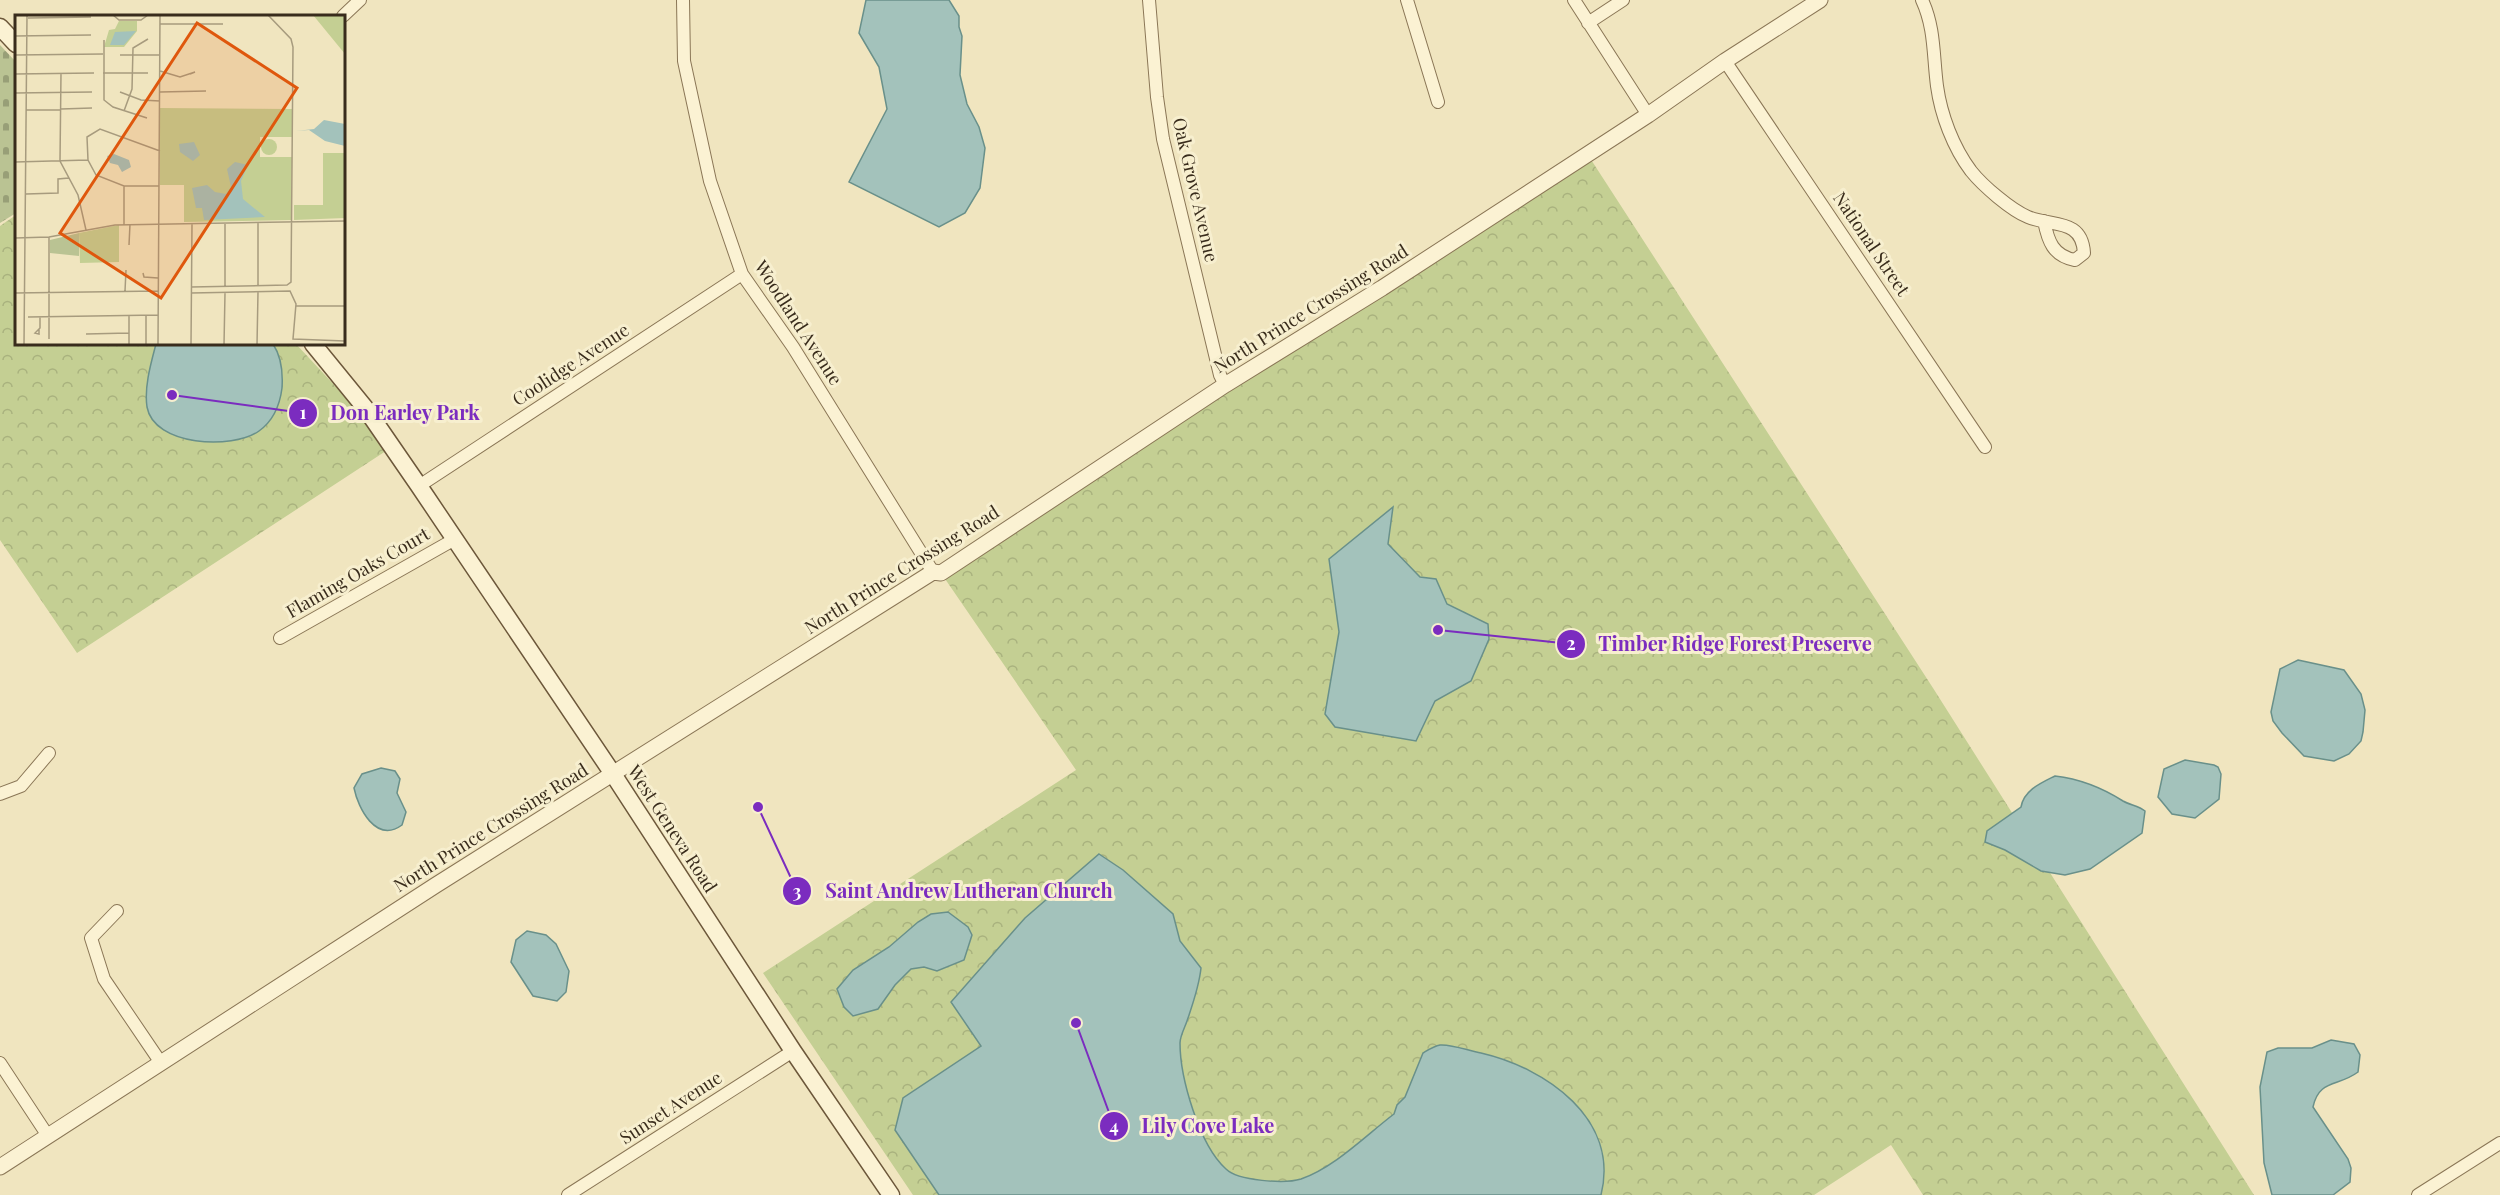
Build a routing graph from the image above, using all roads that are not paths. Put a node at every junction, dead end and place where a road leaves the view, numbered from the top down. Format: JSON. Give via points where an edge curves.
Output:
{"nodes":[{"id":1,"x":360,"y":0,"type":"edge"},
{"id":2,"x":683,"y":0,"type":"edge"},
{"id":3,"x":1149,"y":0,"type":"edge"},
{"id":4,"x":1407,"y":0,"type":"edge"},
{"id":5,"x":1574,"y":0,"type":"edge"},
{"id":6,"x":1623,"y":0,"type":"edge"},
{"id":7,"x":1820,"y":0,"type":"edge"},
{"id":8,"x":1922,"y":0,"type":"edge"},
{"id":9,"x":344,"y":15,"type":"edge"},
{"id":10,"x":1588,"y":23,"type":"junction"},
{"id":11,"x":0,"y":27,"type":"edge"},
{"id":12,"x":15,"y":43,"type":"edge"},
{"id":13,"x":1725,"y":61,"type":"junction"},
{"id":14,"x":1438,"y":102,"type":"dead end"},
{"id":15,"x":1648,"y":115,"type":"junction"},
{"id":16,"x":2044,"y":221,"type":"dead end"},
{"id":17,"x":742,"y":274,"type":"junction"},
{"id":18,"x":314,"y":345,"type":"edge"},
{"id":19,"x":1225,"y":385,"type":"junction"},
{"id":20,"x":1985,"y":447,"type":"dead end"},
{"id":21,"x":419,"y":486,"type":"junction"},
{"id":22,"x":455,"y":539,"type":"junction"},
{"id":23,"x":933,"y":572,"type":"junction"},
{"id":24,"x":280,"y":638,"type":"dead end"},
{"id":25,"x":49,"y":753,"type":"dead end"},
{"id":26,"x":613,"y":774,"type":"junction"},
{"id":27,"x":0,"y":794,"type":"edge"},
{"id":28,"x":117,"y":911,"type":"dead end"},
{"id":29,"x":793,"y":1051,"type":"junction"},
{"id":30,"x":0,"y":1063,"type":"edge"},
{"id":31,"x":160,"y":1063,"type":"junction"},
{"id":32,"x":48,"y":1136,"type":"junction"},
{"id":33,"x":2500,"y":1143,"type":"edge"},
{"id":34,"x":0,"y":1167,"type":"edge"},
{"id":35,"x":568,"y":1195,"type":"edge"},
{"id":36,"x":891,"y":1195,"type":"edge"},
{"id":37,"x":2418,"y":1195,"type":"edge"}],
"edges":[{"from":1,"to":9,"type":"street"},
{"from":2,"to":17,"type":"street","name":"Woodland Avenue","via":[[686,72],[710,181]]},
{"from":3,"to":19,"type":"street","name":"Oak Grove Avenue","via":[[1163,139]]},
{"from":4,"to":14,"type":"street"},
{"from":5,"to":10,"type":"street"},
{"from":6,"to":10,"type":"street"},
{"from":7,"to":13,"type":"street","name":"North Prince Crossing Road"},
{"from":8,"to":16,"type":"street","via":[[1933,29],[1937,88],[1960,153],[1988,188],[2023,214]]},
{"from":10,"to":15,"type":"street"},
{"from":11,"to":12,"type":"main road"},
{"from":13,"to":15,"type":"street","name":"North Prince Crossing Road"},
{"from":13,"to":20,"type":"street","name":"National Street"},
{"from":15,"to":19,"type":"street","name":"North Prince Crossing Road","via":[[1389,284]]},
{"from":17,"to":21,"type":"street","name":"Coolidge Avenue"},
{"from":17,"to":23,"type":"street","name":"Woodland Avenue","via":[[793,347]]},
{"from":18,"to":21,"type":"main road","name":"West Geneva Road","via":[[366,409]]},
{"from":19,"to":23,"type":"street","name":"North Prince Crossing Road","via":[[941,573]]},
{"from":21,"to":22,"type":"main road","name":"West Geneva Road"},
{"from":22,"to":24,"type":"street","name":"Flaming Oaks Court"},
{"from":22,"to":26,"type":"main road","name":"West Geneva Road"},
{"from":23,"to":26,"type":"street","name":"North Prince Crossing Road"},
{"from":25,"to":27,"type":"street","via":[[21,786]]},
{"from":26,"to":29,"type":"main road","name":"West Geneva Road"},
{"from":26,"to":31,"type":"street","name":"North Prince Crossing Road"},
{"from":28,"to":31,"type":"street","via":[[91,938],[104,979]]},
{"from":29,"to":35,"type":"street","name":"Sunset Avenue"},
{"from":29,"to":36,"type":"main road","name":"West Geneva Road"},
{"from":30,"to":32,"type":"street"},
{"from":31,"to":32,"type":"street","name":"North Prince Crossing Road"},
{"from":32,"to":34,"type":"street","name":"North Prince Crossing Road"},
{"from":33,"to":37,"type":"street"}]}
